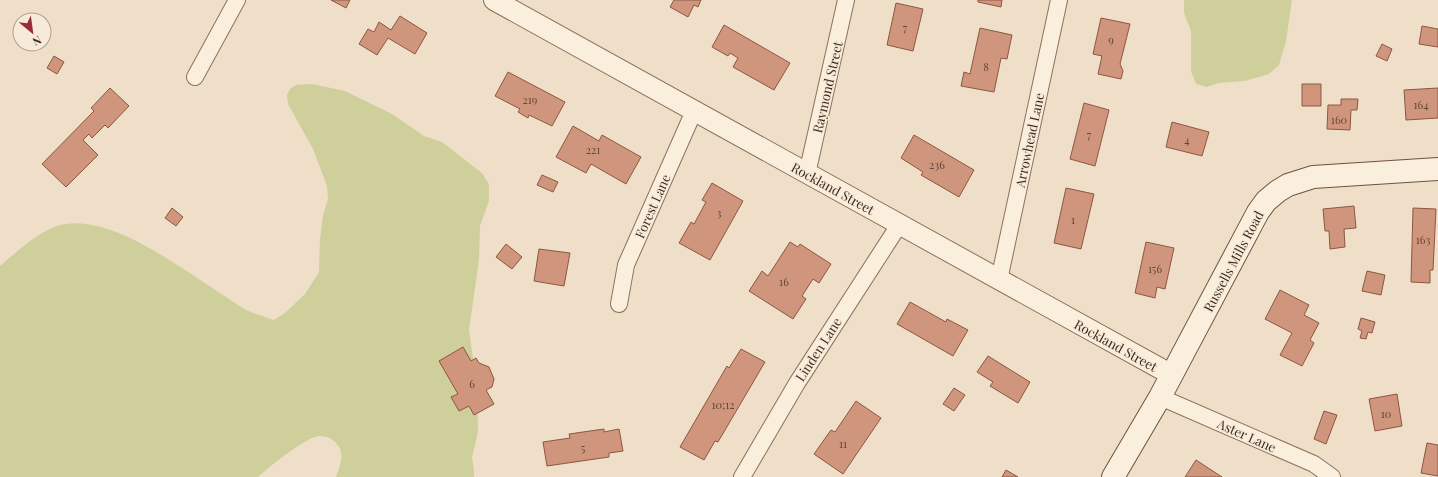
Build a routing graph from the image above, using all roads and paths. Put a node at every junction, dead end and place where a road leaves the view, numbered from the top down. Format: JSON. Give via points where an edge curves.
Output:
{"nodes":[{"id":1,"x":237,"y":0,"type":"edge"},
{"id":2,"x":494,"y":0,"type":"edge"},
{"id":3,"x":846,"y":0,"type":"edge"},
{"id":4,"x":1059,"y":0,"type":"edge"},
{"id":5,"x":195,"y":77,"type":"dead end"},
{"id":6,"x":694,"y":111,"type":"junction"},
{"id":7,"x":1438,"y":169,"type":"edge"},
{"id":8,"x":807,"y":174,"type":"junction"},
{"id":9,"x":899,"y":225,"type":"junction"},
{"id":10,"x":999,"y":280,"type":"junction"},
{"id":11,"x":620,"y":304,"type":"dead end"},
{"id":12,"x":1172,"y":375,"type":"junction"},
{"id":13,"x":1160,"y":397,"type":"junction"},
{"id":14,"x":742,"y":477,"type":"edge"},
{"id":15,"x":1113,"y":477,"type":"edge"},
{"id":16,"x":1332,"y":477,"type":"edge"}],
"edges":[{"from":1,"to":5,"type":"street"},
{"from":2,"to":6,"type":"street","name":"Rockland Street"},
{"from":3,"to":8,"type":"street","name":"Raymond Street"},
{"from":4,"to":10,"type":"street","name":"Arrowhead Lane"},
{"from":6,"to":8,"type":"street","name":"Rockland Street"},
{"from":6,"to":11,"type":"street","name":"Forest Lane","via":[[626,265]]},
{"from":7,"to":12,"type":"main road","name":"Russells Mills Road","via":[[1313,177],[1278,191],[1258,212]]},
{"from":8,"to":9,"type":"street","name":"Rockland Street"},
{"from":9,"to":10,"type":"street","name":"Rockland Street"},
{"from":9,"to":14,"type":"street","name":"Linden Lane","via":[[797,383]]},
{"from":10,"to":12,"type":"street","name":"Rockland Street"},
{"from":12,"to":13,"type":"main road","name":"Russells Mills Road"},
{"from":13,"to":15,"type":"main road","name":"Russells Mills Road"},
{"from":13,"to":16,"type":"street","name":"Aster Lane","via":[[1314,464]]}]}
